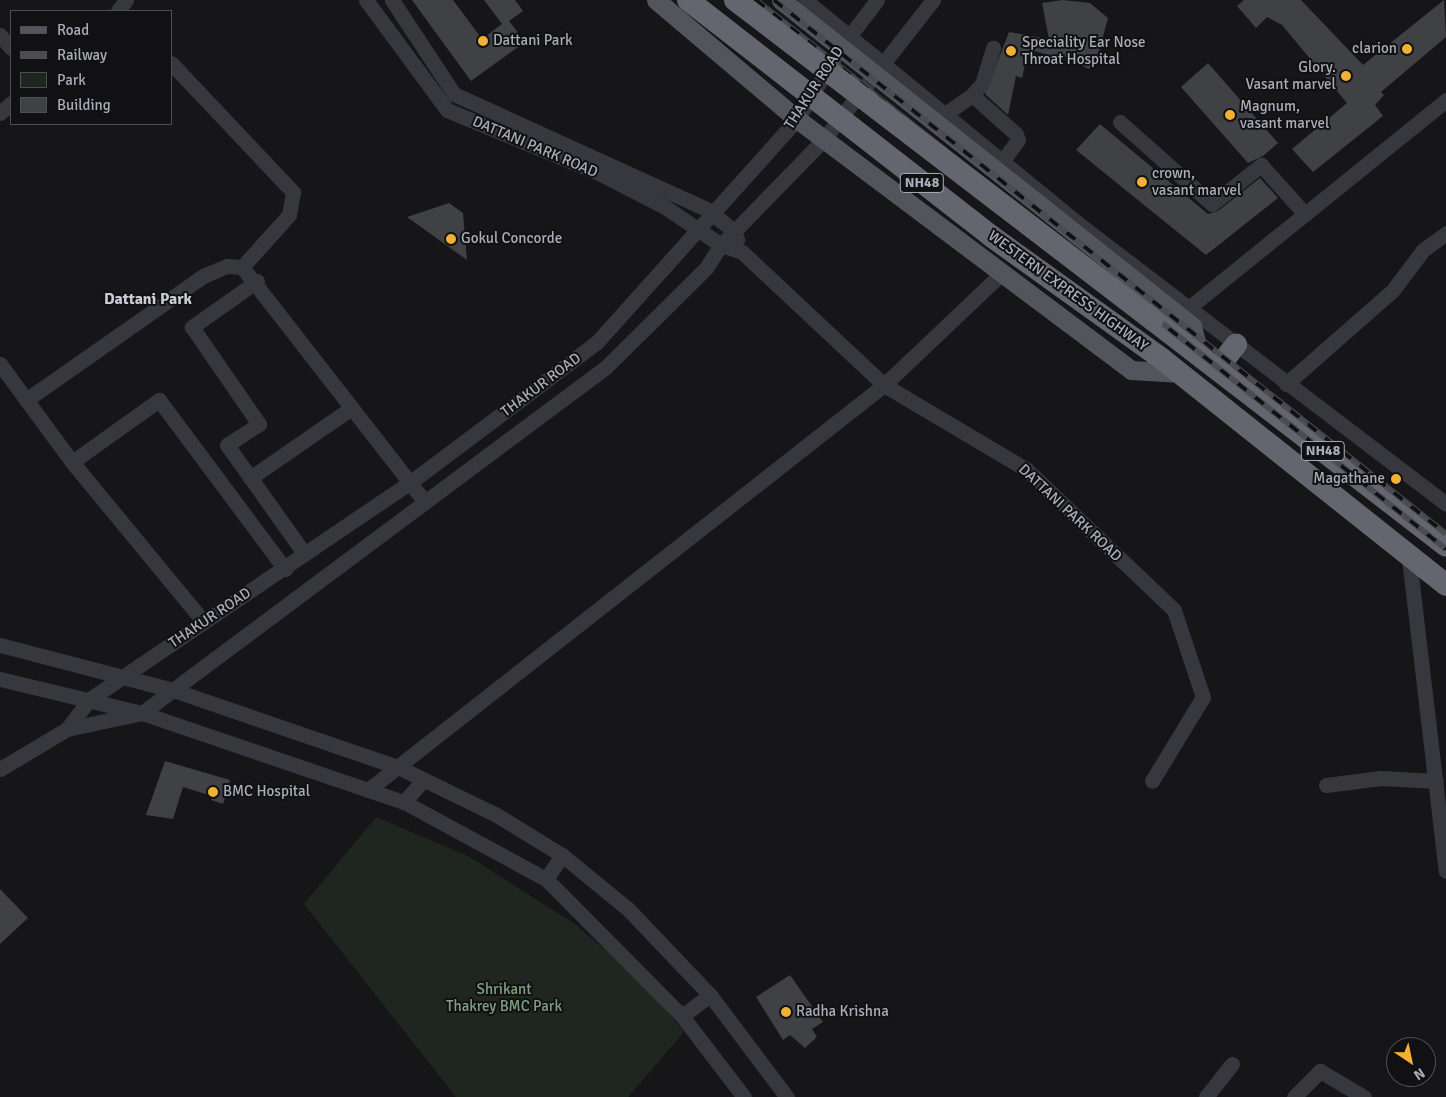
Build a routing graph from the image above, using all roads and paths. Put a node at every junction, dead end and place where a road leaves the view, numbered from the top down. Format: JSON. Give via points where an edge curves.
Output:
{"nodes":[{"id":1,"x":391,"y":0,"type":"edge"},
{"id":2,"x":656,"y":0,"type":"edge"},
{"id":3,"x":688,"y":0,"type":"edge"},
{"id":4,"x":735,"y":0,"type":"edge"},
{"id":5,"x":780,"y":0,"type":"edge"},
{"id":6,"x":805,"y":0,"type":"edge"},
{"id":7,"x":877,"y":0,"type":"edge"},
{"id":8,"x":933,"y":0,"type":"edge"},
{"id":9,"x":370,"y":6,"type":"edge"},
{"id":10,"x":414,"y":34,"type":"junction"},
{"id":11,"x":0,"y":35,"type":"edge"},
{"id":12,"x":845,"y":42,"type":"junction"},
{"id":13,"x":10,"y":47,"type":"edge"},
{"id":14,"x":398,"y":47,"type":"junction"},
{"id":15,"x":993,"y":48,"type":"dead end"},
{"id":16,"x":172,"y":64,"type":"edge"},
{"id":17,"x":877,"y":66,"type":"junction"},
{"id":18,"x":453,"y":92,"type":"junction"},
{"id":19,"x":972,"y":95,"type":"junction"},
{"id":20,"x":1446,"y":100,"type":"edge"},
{"id":21,"x":10,"y":104,"type":"edge"},
{"id":22,"x":445,"y":108,"type":"junction"},
{"id":23,"x":0,"y":113,"type":"edge"},
{"id":24,"x":945,"y":114,"type":"junction"},
{"id":25,"x":797,"y":120,"type":"junction"},
{"id":26,"x":1120,"y":122,"type":"dead end"},
{"id":27,"x":824,"y":139,"type":"junction"},
{"id":28,"x":603,"y":158,"type":"junction"},
{"id":29,"x":1002,"y":161,"type":"junction"},
{"id":30,"x":597,"y":172,"type":"junction"},
{"id":31,"x":712,"y":214,"type":"junction"},
{"id":32,"x":1305,"y":214,"type":"junction"},
{"id":33,"x":698,"y":228,"type":"junction"},
{"id":34,"x":734,"y":231,"type":"junction"},
{"id":35,"x":1446,"y":233,"type":"edge"},
{"id":36,"x":721,"y":245,"type":"junction"},
{"id":37,"x":742,"y":252,"type":"junction"},
{"id":38,"x":242,"y":267,"type":"junction"},
{"id":39,"x":1001,"y":274,"type":"junction"},
{"id":40,"x":257,"y":281,"type":"junction"},
{"id":41,"x":1183,"y":312,"type":"junction"},
{"id":42,"x":1236,"y":345,"type":"junction"},
{"id":43,"x":1209,"y":363,"type":"junction"},
{"id":44,"x":0,"y":364,"type":"edge"},
{"id":45,"x":1181,"y":373,"type":"junction"},
{"id":46,"x":1286,"y":384,"type":"junction"},
{"id":47,"x":884,"y":385,"type":"junction"},
{"id":48,"x":26,"y":400,"type":"junction"},
{"id":49,"x":350,"y":409,"type":"junction"},
{"id":50,"x":72,"y":462,"type":"junction"},
{"id":51,"x":250,"y":478,"type":"junction"},
{"id":52,"x":408,"y":484,"type":"junction"},
{"id":53,"x":426,"y":502,"type":"junction"},
{"id":54,"x":1446,"y":504,"type":"edge"},
{"id":55,"x":1446,"y":546,"type":"edge"},
{"id":56,"x":304,"y":553,"type":"junction"},
{"id":57,"x":1409,"y":558,"type":"junction"},
{"id":58,"x":284,"y":568,"type":"junction"},
{"id":59,"x":1446,"y":585,"type":"edge"},
{"id":60,"x":203,"y":621,"type":"junction"},
{"id":61,"x":0,"y":645,"type":"edge"},
{"id":62,"x":0,"y":679,"type":"edge"},
{"id":63,"x":120,"y":679,"type":"junction"},
{"id":64,"x":172,"y":690,"type":"junction"},
{"id":65,"x":90,"y":699,"type":"junction"},
{"id":66,"x":142,"y":712,"type":"junction"},
{"id":67,"x":67,"y":729,"type":"junction"},
{"id":68,"x":398,"y":766,"type":"junction"},
{"id":69,"x":0,"y":769,"type":"edge"},
{"id":70,"x":424,"y":779,"type":"junction"},
{"id":71,"x":1152,"y":781,"type":"dead end"},
{"id":72,"x":1436,"y":782,"type":"junction"},
{"id":73,"x":1326,"y":785,"type":"dead end"},
{"id":74,"x":368,"y":790,"type":"junction"},
{"id":75,"x":404,"y":802,"type":"junction"},
{"id":76,"x":562,"y":855,"type":"junction"},
{"id":77,"x":1446,"y":871,"type":"edge"},
{"id":78,"x":546,"y":879,"type":"junction"},
{"id":79,"x":710,"y":995,"type":"junction"},
{"id":80,"x":682,"y":1016,"type":"junction"},
{"id":81,"x":1232,"y":1064,"type":"dead end"},
{"id":82,"x":744,"y":1097,"type":"edge"},
{"id":83,"x":787,"y":1097,"type":"edge"},
{"id":84,"x":1206,"y":1097,"type":"edge"},
{"id":85,"x":1294,"y":1097,"type":"edge"},
{"id":86,"x":1364,"y":1097,"type":"edge"}],
"edges":[{"from":1,"to":9,"type":"street"},
{"from":1,"to":10,"type":"street"},
{"from":2,"to":25,"type":"main road"},
{"from":3,"to":45,"type":"highway","name":"WESTERN EXPRESS HIGHWAY","number":"NH48","bridge":true,"via":[[983,230]]},
{"from":4,"to":43,"type":"highway","name":"WESTERN EXPRESS HIGHWAY","number":"NH48","bridge":true},
{"from":5,"to":12,"type":"main road"},
{"from":6,"to":12,"type":"street"},
{"from":7,"to":12,"type":"street","name":"THAKUR ROAD"},
{"from":8,"to":17,"type":"street","name":"THAKUR ROAD"},
{"from":9,"to":14,"type":"street","name":"DATTANI PARK ROAD"},
{"from":10,"to":14,"type":"street"},
{"from":10,"to":18,"type":"street"},
{"from":11,"to":13,"type":"street"},
{"from":12,"to":17,"type":"main road"},
{"from":12,"to":25,"type":"street","name":"THAKUR ROAD"},
{"from":14,"to":22,"type":"street","name":"DATTANI PARK ROAD"},
{"from":15,"to":19,"type":"street","via":[[982,84]]},
{"from":16,"to":38,"type":"street","via":[[293,192],[289,215]]},
{"from":17,"to":24,"type":"street"},
{"from":17,"to":27,"type":"street","name":"THAKUR ROAD"},
{"from":17,"to":41,"type":"main road"},
{"from":18,"to":22,"type":"street"},
{"from":18,"to":28,"type":"street","name":"DATTANI PARK ROAD"},
{"from":19,"to":24,"type":"street"},
{"from":19,"to":29,"type":"street","via":[[1016,134],[1018,140]]},
{"from":20,"to":32,"type":"street"},
{"from":21,"to":23,"type":"street"},
{"from":22,"to":30,"type":"street","name":"DATTANI PARK ROAD"},
{"from":24,"to":29,"type":"street"},
{"from":25,"to":27,"type":"main road"},
{"from":25,"to":31,"type":"street","name":"THAKUR ROAD"},
{"from":26,"to":32,"type":"street","via":[[1212,204],[1261,165]]},
{"from":27,"to":34,"type":"street","name":"THAKUR ROAD"},
{"from":27,"to":39,"type":"main road"},
{"from":28,"to":30,"type":"street"},
{"from":28,"to":31,"type":"street","name":"DATTANI PARK ROAD"},
{"from":29,"to":41,"type":"street"},
{"from":30,"to":33,"type":"street","name":"DATTANI PARK ROAD"},
{"from":31,"to":33,"type":"street","name":"THAKUR ROAD"},
{"from":31,"to":34,"type":"street","name":"DATTANI PARK ROAD"},
{"from":32,"to":41,"type":"street"},
{"from":33,"to":36,"type":"street","name":"DATTANI PARK ROAD"},
{"from":33,"to":52,"type":"street","name":"THAKUR ROAD","via":[[597,342]]},
{"from":34,"to":36,"type":"street","name":"THAKUR ROAD"},
{"from":34,"to":37,"type":"street","name":"DATTANI PARK ROAD"},
{"from":35,"to":46,"type":"street","via":[[1423,250],[1393,290]]},
{"from":36,"to":37,"type":"street","name":"DATTANI PARK ROAD"},
{"from":36,"to":53,"type":"street","name":"THAKUR ROAD","via":[[706,268],[606,367]]},
{"from":37,"to":47,"type":"street","name":"DATTANI PARK ROAD"},
{"from":38,"to":40,"type":"street"},
{"from":38,"to":48,"type":"street","via":[[227,266],[202,276]]},
{"from":39,"to":45,"type":"main road","via":[[1131,370]]},
{"from":39,"to":47,"type":"street"},
{"from":40,"to":49,"type":"street"},
{"from":40,"to":51,"type":"street","via":[[192,327],[259,424],[227,445]]},
{"from":41,"to":42,"type":"street"},
{"from":41,"to":43,"type":"main road"},
{"from":42,"to":43,"type":"highway"},
{"from":42,"to":46,"type":"street"},
{"from":43,"to":55,"type":"highway","name":"WESTERN EXPRESS HIGHWAY","number":"NH48"},
{"from":44,"to":48,"type":"street"},
{"from":45,"to":57,"type":"highway","name":"WESTERN EXPRESS HIGHWAY","number":"NH48"},
{"from":46,"to":54,"type":"street"},
{"from":47,"to":68,"type":"street"},
{"from":47,"to":71,"type":"street","name":"DATTANI PARK ROAD","via":[[1027,470],[1174,610],[1203,697]]},
{"from":48,"to":50,"type":"street"},
{"from":49,"to":51,"type":"street"},
{"from":49,"to":52,"type":"street"},
{"from":50,"to":58,"type":"street","via":[[159,400]]},
{"from":50,"to":60,"type":"street"},
{"from":51,"to":56,"type":"street"},
{"from":52,"to":53,"type":"street"},
{"from":52,"to":56,"type":"street","name":"THAKUR ROAD"},
{"from":53,"to":64,"type":"street","name":"THAKUR ROAD"},
{"from":56,"to":58,"type":"street","name":"THAKUR ROAD"},
{"from":57,"to":59,"type":"highway","name":"WESTERN EXPRESS HIGHWAY","number":"NH48"},
{"from":57,"to":72,"type":"street"},
{"from":58,"to":60,"type":"street","name":"THAKUR ROAD"},
{"from":60,"to":63,"type":"street","name":"THAKUR ROAD"},
{"from":61,"to":63,"type":"street"},
{"from":62,"to":65,"type":"street"},
{"from":63,"to":64,"type":"street"},
{"from":63,"to":65,"type":"street","name":"THAKUR ROAD"},
{"from":64,"to":66,"type":"street","name":"THAKUR ROAD"},
{"from":64,"to":68,"type":"street"},
{"from":65,"to":66,"type":"street"},
{"from":65,"to":67,"type":"street"},
{"from":66,"to":67,"type":"street","name":"THAKUR ROAD"},
{"from":66,"to":74,"type":"street"},
{"from":67,"to":69,"type":"street"},
{"from":68,"to":70,"type":"street"},
{"from":68,"to":74,"type":"street"},
{"from":70,"to":75,"type":"street"},
{"from":70,"to":76,"type":"street","via":[[495,814]]},
{"from":72,"to":73,"type":"street","via":[[1381,778]]},
{"from":72,"to":77,"type":"street"},
{"from":74,"to":75,"type":"street"},
{"from":75,"to":78,"type":"street"},
{"from":76,"to":78,"type":"street"},
{"from":76,"to":79,"type":"street","via":[[628,909]]},
{"from":78,"to":80,"type":"street"},
{"from":79,"to":80,"type":"street"},
{"from":79,"to":83,"type":"street"},
{"from":80,"to":82,"type":"street"},
{"from":81,"to":84,"type":"street"},
{"from":85,"to":86,"type":"street","via":[[1320,1071]]}]}
